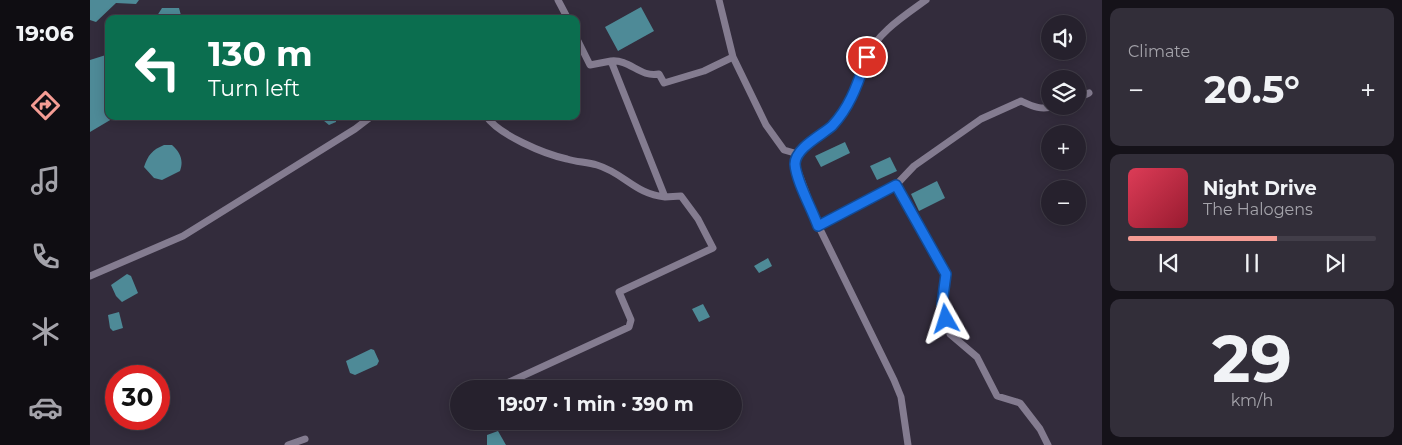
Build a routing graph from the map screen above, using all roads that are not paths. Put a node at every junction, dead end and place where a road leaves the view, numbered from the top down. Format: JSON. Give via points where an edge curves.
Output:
{"nodes":[{"id":1,"x":558,"y":0,"type":"edge"},
{"id":2,"x":719,"y":0,"type":"edge"},
{"id":3,"x":926,"y":0,"type":"edge"},
{"id":4,"x":566,"y":15,"type":"edge"},
{"id":5,"x":580,"y":44,"type":"edge"},
{"id":6,"x":733,"y":57,"type":"junction"},
{"id":7,"x":611,"y":61,"type":"junction"},
{"id":8,"x":1089,"y":93,"type":"dead end"},
{"id":9,"x":1086,"y":94,"type":"edge"},
{"id":10,"x":1041,"y":108,"type":"edge"},
{"id":11,"x":366,"y":120,"type":"edge"},
{"id":12,"x":489,"y":120,"type":"edge"},
{"id":13,"x":798,"y":154,"type":"junction"},
{"id":14,"x":896,"y":185,"type":"junction"},
{"id":15,"x":665,"y":197,"type":"junction"},
{"id":16,"x":818,"y":226,"type":"junction"},
{"id":17,"x":90,"y":276,"type":"edge"},
{"id":18,"x":514,"y":380,"type":"edge"},
{"id":19,"x":305,"y":438,"type":"dead end"},
{"id":20,"x":288,"y":445,"type":"edge"},
{"id":21,"x":908,"y":445,"type":"edge"},
{"id":22,"x":1048,"y":445,"type":"edge"}],
"edges":[{"from":1,"to":4,"type":"street"},
{"from":2,"to":6,"type":"street"},
{"from":3,"to":13,"type":"street","via":[[875,43],[856,91],[841,116]]},
{"from":5,"to":7,"type":"street","via":[[590,65]]},
{"from":6,"to":7,"type":"street","via":[[704,72],[664,83],[659,74],[645,74],[621,60]]},
{"from":6,"to":13,"type":"street","via":[[766,125],[784,150]]},
{"from":7,"to":15,"type":"street"},
{"from":8,"to":9,"type":"street"},
{"from":10,"to":14,"type":"street","via":[[1021,101],[981,119],[914,166]]},
{"from":11,"to":17,"type":"street","via":[[183,236]]},
{"from":12,"to":15,"type":"street","via":[[517,140],[565,159],[597,165],[624,178],[640,191]]},
{"from":13,"to":16,"type":"street","via":[[795,163]]},
{"from":14,"to":16,"type":"street"},
{"from":14,"to":22,"type":"street","via":[[946,274],[942,304],[950,334],[977,357],[997,396],[1020,403]]},
{"from":15,"to":18,"type":"street","via":[[681,196],[689,204],[713,248],[619,292],[631,320],[629,327]]},
{"from":16,"to":21,"type":"street","via":[[901,397]]},
{"from":19,"to":20,"type":"street"}]}
